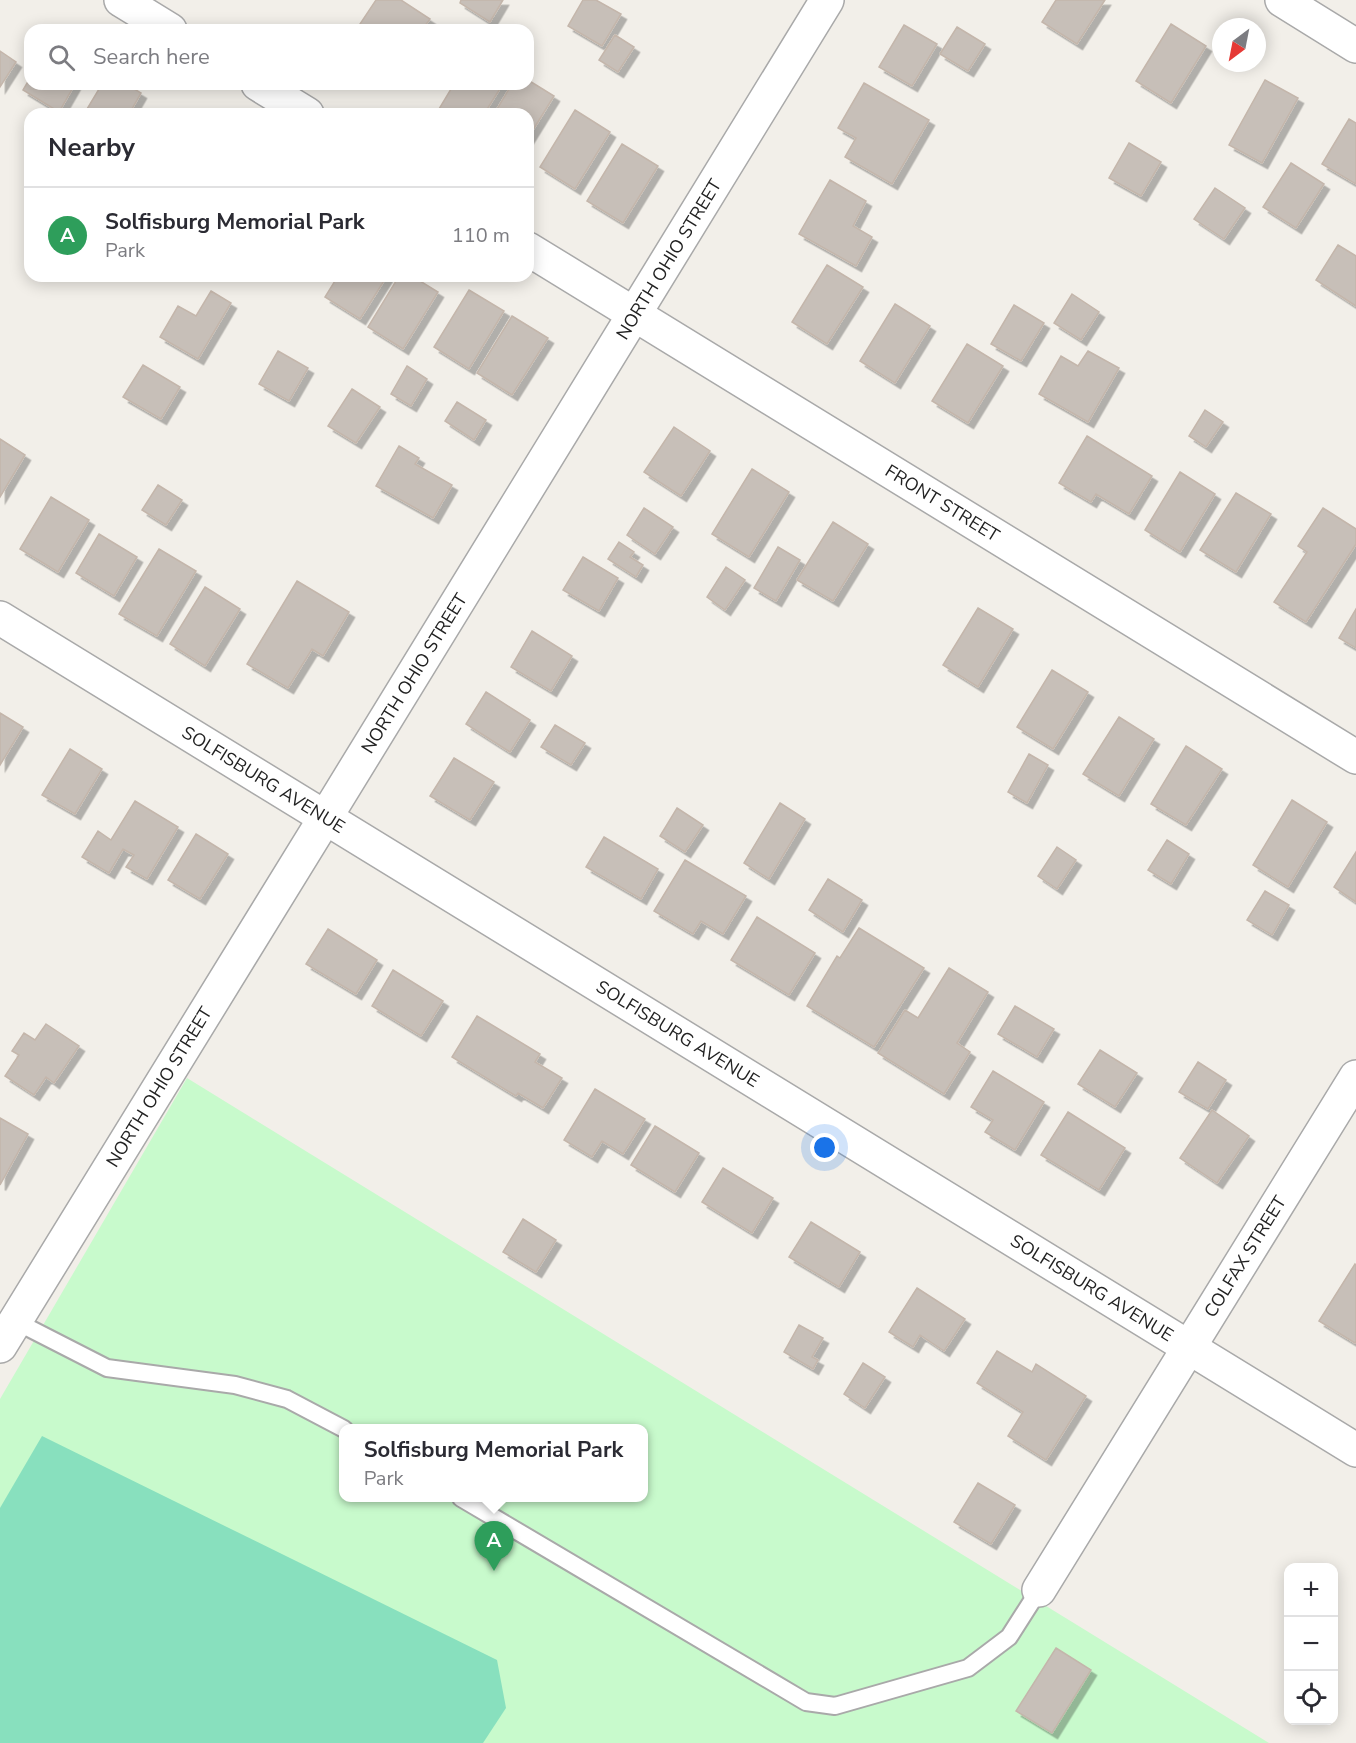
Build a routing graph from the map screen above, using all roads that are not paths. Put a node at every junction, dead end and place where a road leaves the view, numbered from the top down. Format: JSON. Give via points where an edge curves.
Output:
{"nodes":[{"id":1,"x":121,"y":0,"type":"edge"},
{"id":2,"x":827,"y":0,"type":"edge"},
{"id":3,"x":1282,"y":0,"type":"edge"},
{"id":4,"x":160,"y":24,"type":"edge"},
{"id":5,"x":1356,"y":46,"type":"edge"},
{"id":6,"x":268,"y":90,"type":"edge"},
{"id":7,"x":297,"y":108,"type":"edge"},
{"id":8,"x":534,"y":253,"type":"edge"},
{"id":9,"x":636,"y":314,"type":"junction"},
{"id":10,"x":0,"y":618,"type":"edge"},
{"id":11,"x":1356,"y":757,"type":"edge"},
{"id":12,"x":325,"y":817,"type":"junction"},
{"id":13,"x":1351,"y":1095,"type":"edge"},
{"id":14,"x":5,"y":1326,"type":"edge"},
{"id":15,"x":1189,"y":1347,"type":"junction"},
{"id":16,"x":339,"y":1426,"type":"edge"},
{"id":17,"x":1356,"y":1450,"type":"edge"},
{"id":18,"x":469,"y":1502,"type":"edge"},
{"id":19,"x":1038,"y":1590,"type":"joint"}],
"edges":[{"from":1,"to":4,"type":"street"},
{"from":2,"to":9,"type":"street","name":"NORTH OHIO STREET"},
{"from":3,"to":5,"type":"street"},
{"from":6,"to":7,"type":"street"},
{"from":8,"to":9,"type":"street","name":"FRONT STREET"},
{"from":9,"to":11,"type":"street","name":"FRONT STREET"},
{"from":9,"to":12,"type":"street","name":"NORTH OHIO STREET"},
{"from":10,"to":12,"type":"street","name":"SOLFISBURG AVENUE"},
{"from":12,"to":14,"type":"street","name":"NORTH OHIO STREET"},
{"from":12,"to":15,"type":"street","name":"SOLFISBURG AVENUE"},
{"from":13,"to":15,"type":"street","name":"COLFAX STREET"},
{"from":14,"to":16,"type":"lane","via":[[107,1368],[234,1384],[287,1399]]},
{"from":15,"to":17,"type":"street","name":"SOLFISBURG AVENUE"},
{"from":15,"to":19,"type":"street","name":"COLFAX STREET"},
{"from":18,"to":19,"type":"lane","via":[[806,1702],[835,1706],[968,1668],[1009,1636]]}]}
